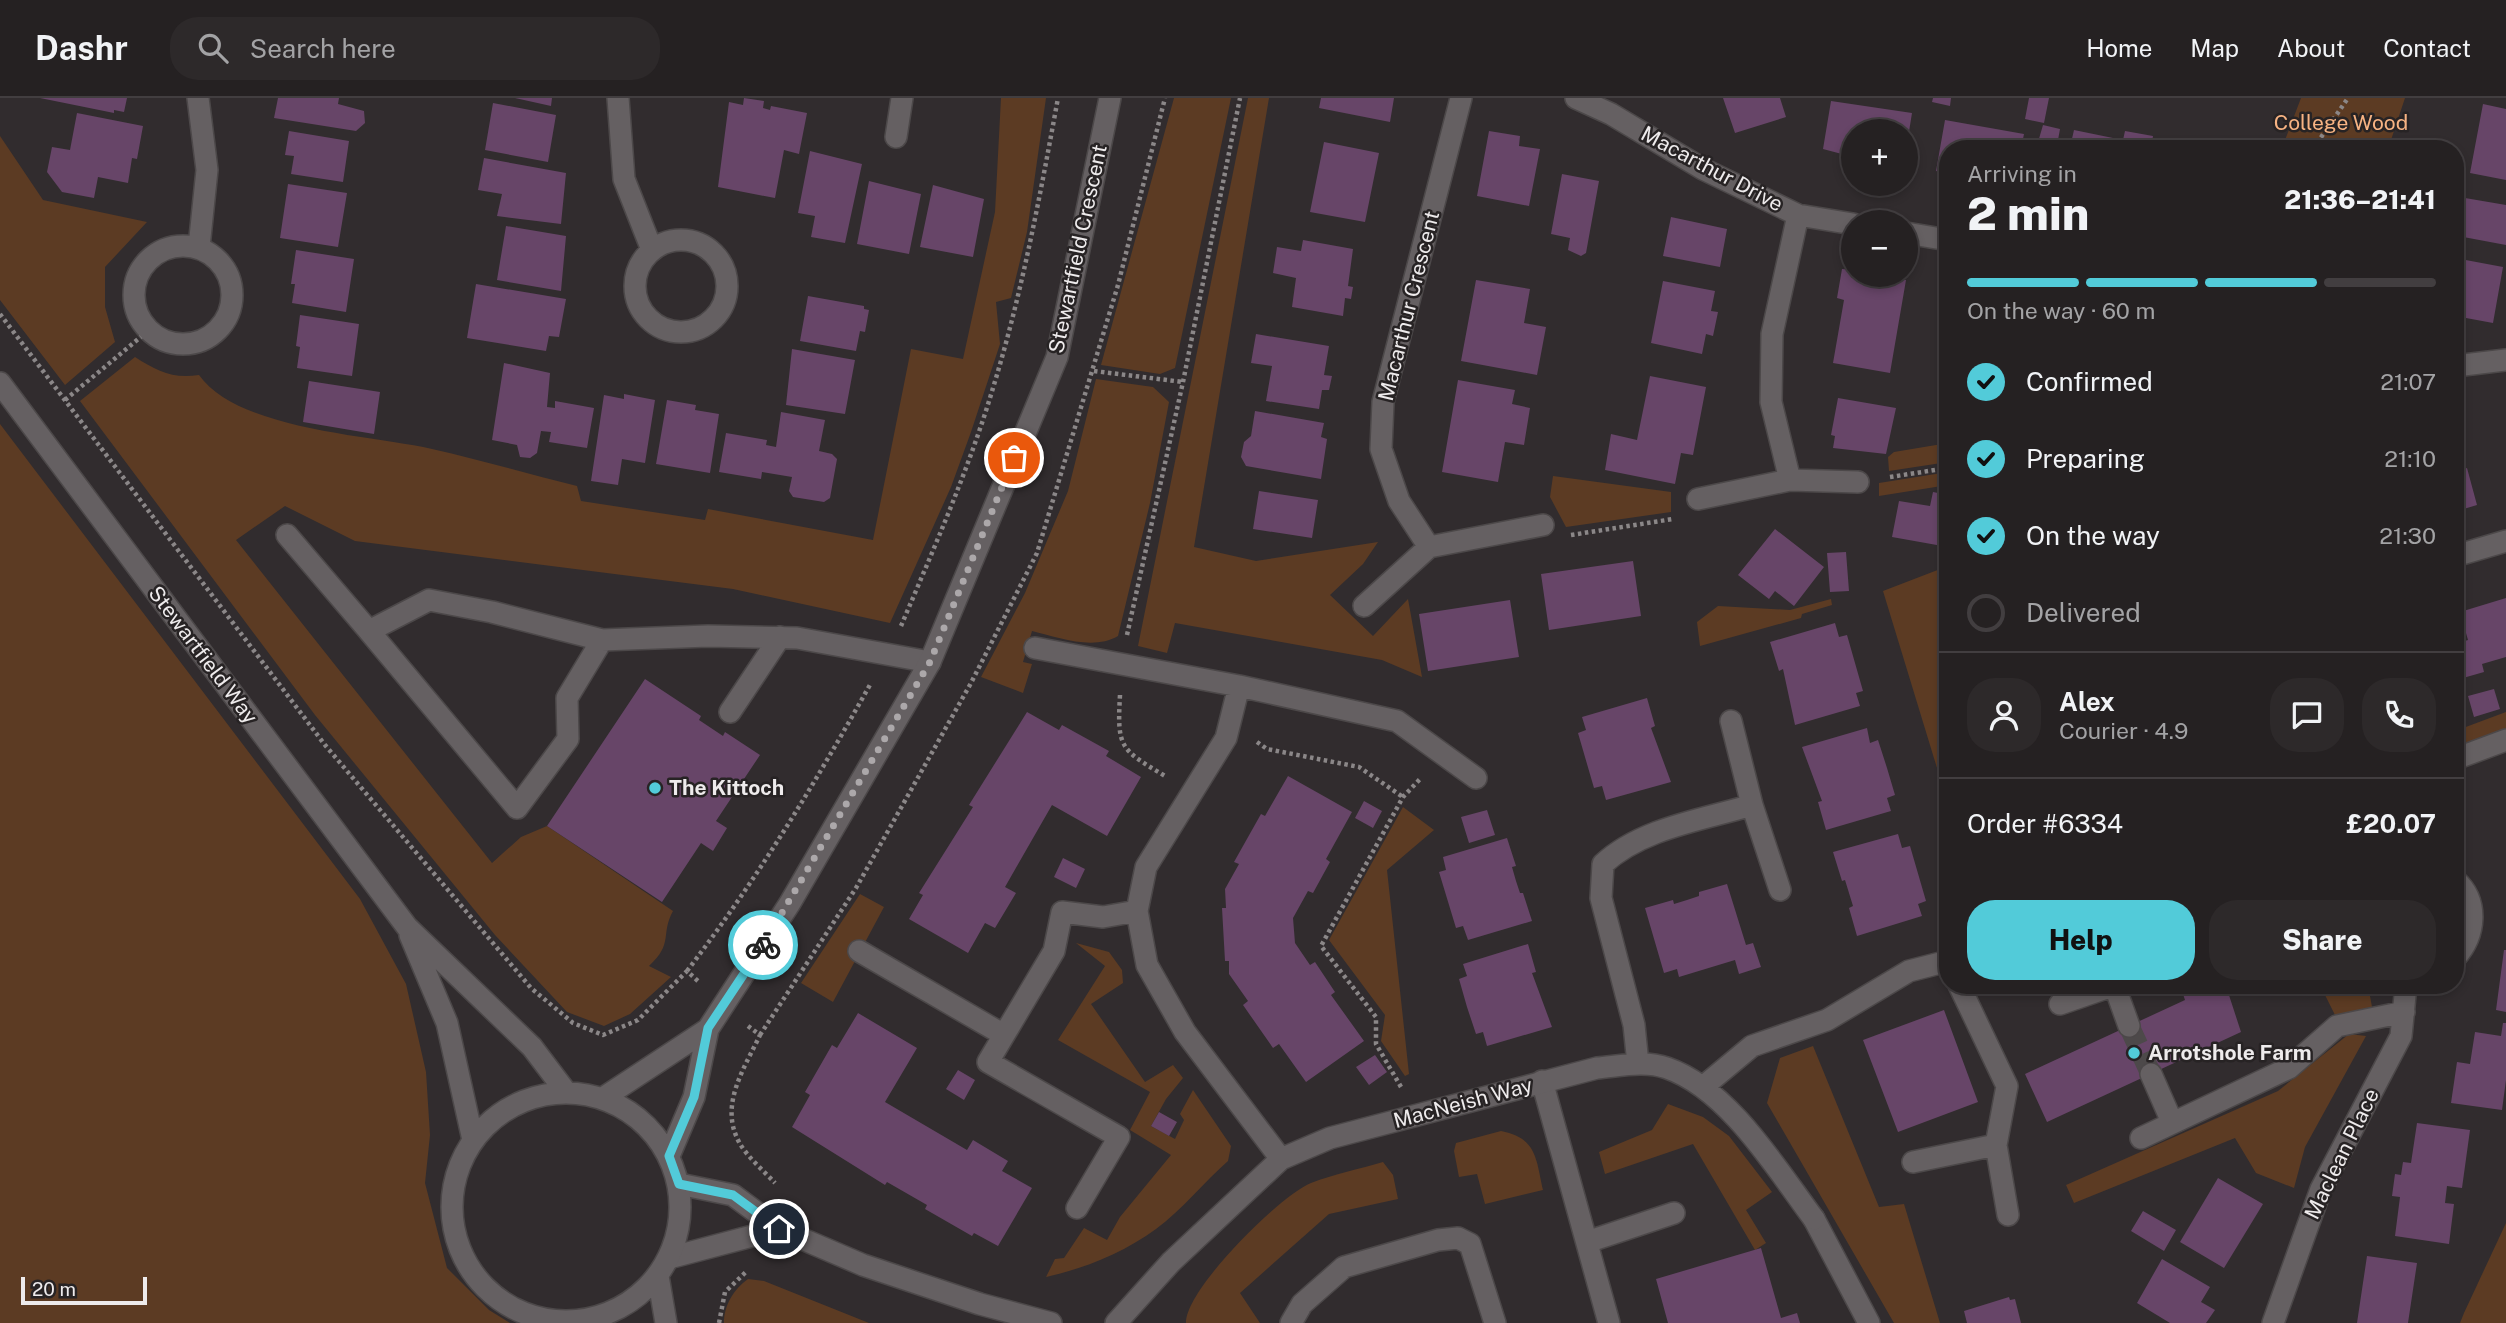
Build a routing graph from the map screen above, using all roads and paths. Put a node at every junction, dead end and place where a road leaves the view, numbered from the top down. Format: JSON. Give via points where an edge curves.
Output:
{"nodes":[{"id":1,"x":198,"y":98,"type":"edge"},
{"id":2,"x":618,"y":98,"type":"edge"},
{"id":3,"x":901,"y":98,"type":"edge"},
{"id":4,"x":1058,"y":98,"type":"edge"},
{"id":5,"x":1110,"y":98,"type":"edge"},
{"id":6,"x":1165,"y":98,"type":"edge"},
{"id":7,"x":1240,"y":98,"type":"edge"},
{"id":8,"x":1461,"y":98,"type":"edge"},
{"id":9,"x":1576,"y":98,"type":"edge"},
{"id":10,"x":2348,"y":98,"type":"edge"},
{"id":11,"x":1616,"y":106,"type":"edge"},
{"id":12,"x":896,"y":137,"type":"dead end"},
{"id":13,"x":2319,"y":140,"type":"edge"},
{"id":14,"x":1798,"y":215,"type":"junction"},
{"id":15,"x":1841,"y":222,"type":"edge"},
{"id":16,"x":1918,"y":235,"type":"edge"},
{"id":17,"x":1939,"y":238,"type":"edge"},
{"id":18,"x":199,"y":247,"type":"junction"},
{"id":19,"x":652,"y":250,"type":"junction"},
{"id":20,"x":0,"y":314,"type":"edge"},
{"id":21,"x":148,"y":331,"type":"junction"},
{"id":22,"x":2506,"y":360,"type":"edge"},
{"id":23,"x":2464,"y":365,"type":"edge"},
{"id":24,"x":1094,"y":371,"type":"junction"},
{"id":25,"x":1183,"y":382,"type":"junction"},
{"id":26,"x":0,"y":383,"type":"edge"},
{"id":27,"x":65,"y":400,"type":"junction"},
{"id":28,"x":1939,"y":469,"type":"edge"},
{"id":29,"x":1790,"y":480,"type":"junction"},
{"id":30,"x":1858,"y":482,"type":"joint"},
{"id":31,"x":1698,"y":499,"type":"joint"},
{"id":32,"x":1543,"y":525,"type":"joint"},
{"id":33,"x":287,"y":535,"type":"dead end"},
{"id":34,"x":2506,"y":541,"type":"edge"},
{"id":35,"x":1429,"y":547,"type":"junction"},
{"id":36,"x":2464,"y":553,"type":"edge"},
{"id":37,"x":1364,"y":606,"type":"dead end"},
{"id":38,"x":369,"y":631,"type":"junction"},
{"id":39,"x":780,"y":637,"type":"junction"},
{"id":40,"x":603,"y":640,"type":"junction"},
{"id":41,"x":1035,"y":648,"type":"dead end"},
{"id":42,"x":888,"y":655,"type":"junction"},
{"id":43,"x":930,"y":662,"type":"junction"},
{"id":44,"x":1121,"y":662,"type":"junction"},
{"id":45,"x":1239,"y":686,"type":"junction"},
{"id":46,"x":730,"y":712,"type":"dead end"},
{"id":47,"x":1731,"y":721,"type":"dead end"},
{"id":48,"x":1231,"y":722,"type":"junction"},
{"id":49,"x":2506,"y":740,"type":"edge"},
{"id":50,"x":1442,"y":754,"type":"junction"},
{"id":51,"x":2464,"y":756,"type":"edge"},
{"id":52,"x":1476,"y":778,"type":"dead end"},
{"id":53,"x":1193,"y":792,"type":"junction"},
{"id":54,"x":1403,"y":797,"type":"junction"},
{"id":55,"x":1752,"y":806,"type":"junction"},
{"id":56,"x":1780,"y":890,"type":"dead end"},
{"id":57,"x":2464,"y":893,"type":"edge"},
{"id":58,"x":1137,"y":911,"type":"junction"},
{"id":59,"x":407,"y":927,"type":"junction"},
{"id":60,"x":2464,"y":944,"type":"edge"},
{"id":61,"x":859,"y":951,"type":"dead end"},
{"id":62,"x":1939,"y":964,"type":"edge"},
{"id":63,"x":687,"y":971,"type":"junction"},
{"id":64,"x":1963,"y":994,"type":"edge"},
{"id":65,"x":2091,"y":994,"type":"edge"},
{"id":66,"x":2118,"y":994,"type":"edge"},
{"id":67,"x":2405,"y":994,"type":"edge"},
{"id":68,"x":2060,"y":1004,"type":"dead end"},
{"id":69,"x":724,"y":1006,"type":"junction"},
{"id":70,"x":2404,"y":1012,"type":"junction"},
{"id":71,"x":2129,"y":1026,"type":"tunnel mouth"},
{"id":72,"x":708,"y":1028,"type":"junction"},
{"id":73,"x":760,"y":1035,"type":"junction"},
{"id":74,"x":1004,"y":1035,"type":"junction"},
{"id":75,"x":1638,"y":1063,"type":"junction"},
{"id":76,"x":2151,"y":1074,"type":"tunnel mouth"},
{"id":77,"x":1542,"y":1081,"type":"junction"},
{"id":78,"x":1704,"y":1086,"type":"junction"},
{"id":79,"x":566,"y":1092,"type":"junction"},
{"id":80,"x":603,"y":1098,"type":"junction"},
{"id":81,"x":1417,"y":1115,"type":"junction"},
{"id":82,"x":2172,"y":1122,"type":"junction"},
{"id":83,"x":2141,"y":1138,"type":"dead end"},
{"id":84,"x":473,"y":1140,"type":"junction"},
{"id":85,"x":1996,"y":1145,"type":"junction"},
{"id":86,"x":669,"y":1156,"type":"junction"},
{"id":87,"x":1281,"y":1159,"type":"junction"},
{"id":88,"x":1913,"y":1162,"type":"dead end"},
{"id":89,"x":679,"y":1184,"type":"junction"},
{"id":90,"x":1077,"y":1208,"type":"dead end"},
{"id":91,"x":1674,"y":1213,"type":"dead end"},
{"id":92,"x":2008,"y":1215,"type":"dead end"},
{"id":93,"x":779,"y":1229,"type":"junction"},
{"id":94,"x":1587,"y":1242,"type":"junction"},
{"id":95,"x":664,"y":1267,"type":"junction"},
{"id":96,"x":586,"y":1322,"type":"edge"},
{"id":97,"x":666,"y":1323,"type":"edge"},
{"id":98,"x":719,"y":1323,"type":"edge"},
{"id":99,"x":1051,"y":1323,"type":"edge"},
{"id":100,"x":1116,"y":1323,"type":"edge"},
{"id":101,"x":1291,"y":1323,"type":"edge"},
{"id":102,"x":1495,"y":1323,"type":"edge"},
{"id":103,"x":1609,"y":1323,"type":"edge"},
{"id":104,"x":1869,"y":1323,"type":"edge"},
{"id":105,"x":2273,"y":1323,"type":"edge"}],
"edges":[{"from":1,"to":18,"type":"street","via":[[207,170]]},
{"from":2,"to":19,"type":"street","via":[[624,179]]},
{"from":3,"to":12,"type":"street"},
{"from":4,"to":42,"type":"path","via":[[1027,265],[993,390],[937,542]]},
{"from":5,"to":43,"type":"street","name":"Stewartfield Crescent","via":[[1057,356]]},
{"from":6,"to":24,"type":"path"},
{"from":7,"to":25,"type":"path"},
{"from":8,"to":35,"type":"street","name":"Macarthur Crescent","via":[[1383,402],[1381,449],[1399,501]]},
{"from":9,"to":11,"type":"street","name":"Macarthur Drive"},
{"from":10,"to":13,"type":"path"},
{"from":11,"to":14,"type":"street","name":"Macarthur Drive","via":[[1703,169]]},
{"from":14,"to":15,"type":"street","name":"Macarthur Drive"},
{"from":14,"to":29,"type":"street","via":[[1772,334],[1771,402]]},
{"from":16,"to":17,"type":"street"},
{"from":18,"to":21,"type":"street","via":[[166,248],[140,269],[133,301]]},
{"from":18,"to":21,"type":"street","via":[[216,258],[228,274],[230,312],[204,341],[184,345]]},
{"from":19,"to":19,"type":"street","via":[[680,239],[709,248],[720,259],[728,288],[717,317],[698,329],[675,332],[648,319],[635,291],[641,262]]},
{"from":20,"to":27,"type":"path"},
{"from":21,"to":27,"type":"path"},
{"from":22,"to":23,"type":"street"},
{"from":24,"to":25,"type":"path"},
{"from":24,"to":73,"type":"path","via":[[1031,565],[856,888]]},
{"from":25,"to":44,"type":"path"},
{"from":26,"to":59,"type":"street","name":"Stewartfield Way"},
{"from":27,"to":63,"type":"path","via":[[325,745],[531,988],[573,1023],[603,1035],[638,1020]]},
{"from":28,"to":30,"type":"path"},
{"from":29,"to":30,"type":"street"},
{"from":29,"to":31,"type":"street"},
{"from":31,"to":32,"type":"path","via":[[1674,519],[1565,536]]},
{"from":32,"to":35,"type":"street"},
{"from":33,"to":38,"type":"street"},
{"from":34,"to":36,"type":"street"},
{"from":35,"to":37,"type":"street"},
{"from":38,"to":40,"type":"street","via":[[429,600]]},
{"from":38,"to":40,"type":"street","via":[[517,808],[568,739],[567,698]]},
{"from":39,"to":40,"type":"street"},
{"from":39,"to":42,"type":"street"},
{"from":39,"to":46,"type":"street"},
{"from":41,"to":44,"type":"street"},
{"from":42,"to":43,"type":"street"},
{"from":42,"to":63,"type":"path","via":[[745,895]]},
{"from":43,"to":69,"type":"street","name":"Stewartfield Crescent","via":[[790,903]]},
{"from":44,"to":45,"type":"street"},
{"from":44,"to":53,"type":"path","via":[[1118,734],[1132,756]]},
{"from":45,"to":48,"type":"street"},
{"from":45,"to":50,"type":"street","via":[[1397,721]]},
{"from":47,"to":55,"type":"street"},
{"from":48,"to":53,"type":"street"},
{"from":48,"to":54,"type":"path","via":[[1267,749],[1359,767]]},
{"from":49,"to":51,"type":"street"},
{"from":50,"to":52,"type":"street"},
{"from":50,"to":54,"type":"path"},
{"from":53,"to":58,"type":"street","via":[[1146,867]]},
{"from":54,"to":81,"type":"path","via":[[1321,946],[1376,1017],[1376,1044]]},
{"from":55,"to":56,"type":"street"},
{"from":55,"to":75,"type":"street","via":[[1637,839],[1603,864],[1601,898],[1634,1025]]},
{"from":57,"to":60,"type":"street","via":[[2473,915],[2471,934]]},
{"from":58,"to":74,"type":"street","via":[[1103,917],[1062,912],[1054,951]]},
{"from":58,"to":87,"type":"street","via":[[1147,965],[1185,1032]]},
{"from":59,"to":79,"type":"street","name":"Stewartfield Way","via":[[532,1047]]},
{"from":59,"to":84,"type":"street","name":"Stewartfield Way","via":[[447,1023]]},
{"from":61,"to":74,"type":"street"},
{"from":62,"to":78,"type":"street","via":[[1909,971],[1827,1020],[1752,1046]]},
{"from":63,"to":69,"type":"path"},
{"from":64,"to":85,"type":"street","via":[[2007,1086]]},
{"from":65,"to":68,"type":"street"},
{"from":66,"to":71,"type":"street"},
{"from":67,"to":70,"type":"street","name":"Maclean Place"},
{"from":69,"to":72,"type":"street","name":"Stewartfield Crescent"},
{"from":69,"to":73,"type":"path"},
{"from":70,"to":82,"type":"street","via":[[2337,1026],[2289,1068]]},
{"from":70,"to":105,"type":"street","name":"Maclean Place","via":[[2401,1036],[2321,1188]]},
{"from":72,"to":80,"type":"street","name":"Stewartfield Crescent"},
{"from":72,"to":86,"type":"street","name":"Stewartfield Crescent","via":[[694,1097]]},
{"from":73,"to":93,"type":"path","via":[[732,1093],[733,1126],[740,1144],[778,1186]]},
{"from":74,"to":90,"type":"street","via":[[988,1062],[1119,1137]]},
{"from":75,"to":77,"type":"street","name":"MacNeish Way"},
{"from":75,"to":78,"type":"street","name":"MacNeish Way","via":[[1665,1067]]},
{"from":76,"to":82,"type":"street"},
{"from":77,"to":81,"type":"street","name":"MacNeish Way"},
{"from":77,"to":94,"type":"street"},
{"from":78,"to":104,"type":"street","name":"MacNeish Way","via":[[1762,1150],[1814,1219]]},
{"from":79,"to":80,"type":"street"},
{"from":79,"to":84,"type":"street","via":[[514,1104]]},
{"from":80,"to":86,"type":"street","via":[[648,1126]]},
{"from":81,"to":87,"type":"street","name":"MacNeish Way","via":[[1330,1138]]},
{"from":82,"to":83,"type":"street"},
{"from":84,"to":96,"type":"street","via":[[458,1167],[452,1216],[462,1254],[478,1280],[499,1300],[526,1315]]},
{"from":85,"to":88,"type":"street"},
{"from":85,"to":92,"type":"street"},
{"from":86,"to":89,"type":"street"},
{"from":87,"to":100,"type":"street","name":"MacNeish Way","via":[[1171,1262]]},
{"from":89,"to":93,"type":"street","via":[[733,1195]]},
{"from":89,"to":95,"type":"street","via":[[677,1238]]},
{"from":91,"to":94,"type":"street"},
{"from":93,"to":95,"type":"street"},
{"from":93,"to":98,"type":"path","via":[[743,1277],[725,1292]]},
{"from":93,"to":99,"type":"street","via":[[863,1265]]},
{"from":94,"to":103,"type":"street"},
{"from":95,"to":96,"type":"street","via":[[626,1305]]},
{"from":95,"to":97,"type":"street"},
{"from":101,"to":102,"type":"street","via":[[1302,1304],[1344,1267],[1458,1238],[1470,1244]]}]}
